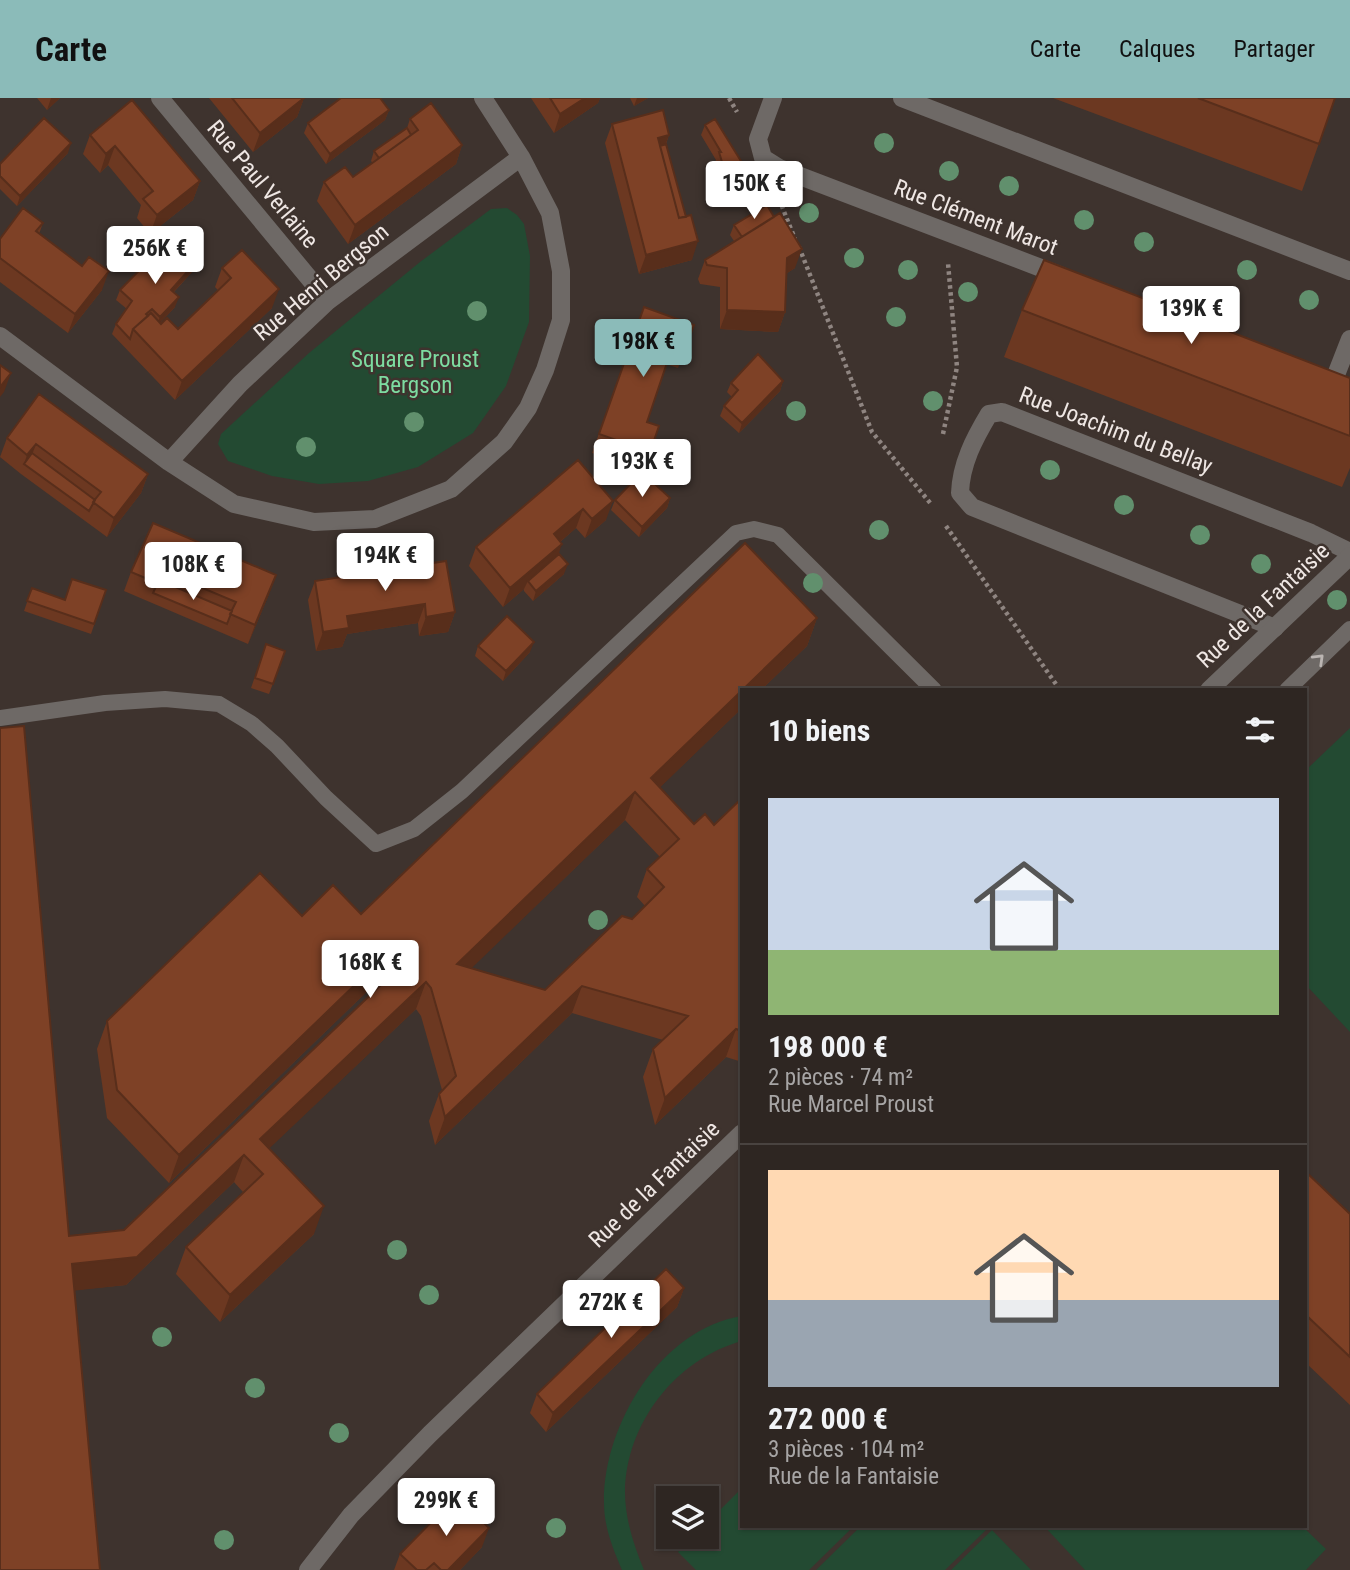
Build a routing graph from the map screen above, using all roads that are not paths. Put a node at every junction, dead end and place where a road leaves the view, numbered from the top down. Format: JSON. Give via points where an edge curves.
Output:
{"nodes":[{"id":1,"x":160,"y":98,"type":"edge"},
{"id":2,"x":482,"y":98,"type":"edge"},
{"id":3,"x":773,"y":98,"type":"edge"},
{"id":4,"x":902,"y":98,"type":"edge"},
{"id":5,"x":521,"y":157,"type":"junction"},
{"id":6,"x":1350,"y":271,"type":"edge"},
{"id":7,"x":1075,"y":281,"type":"edge"},
{"id":8,"x":328,"y":301,"type":"junction"},
{"id":9,"x":0,"y":336,"type":"edge"},
{"id":10,"x":1350,"y":339,"type":"edge"},
{"id":11,"x":1335,"y":379,"type":"edge"},
{"id":12,"x":169,"y":462,"type":"junction"},
{"id":13,"x":1350,"y":554,"type":"edge"},
{"id":14,"x":1275,"y":628,"type":"junction"},
{"id":15,"x":1350,"y":629,"type":"edge"},
{"id":16,"x":932,"y":688,"type":"edge"},
{"id":17,"x":1211,"y":688,"type":"edge"},
{"id":18,"x":1289,"y":688,"type":"edge"},
{"id":19,"x":0,"y":718,"type":"edge"},
{"id":20,"x":740,"y":1135,"type":"edge"},
{"id":21,"x":308,"y":1570,"type":"edge"}],
"edges":[{"from":1,"to":8,"type":"street","name":"Rue Paul Verlaine"},
{"from":2,"to":5,"type":"street"},
{"from":3,"to":7,"type":"street","name":"Rue Clément Marot","via":[[758,139],[763,158],[779,168]]},
{"from":4,"to":6,"type":"street"},
{"from":5,"to":8,"type":"street","name":"Rue Henri Bergson"},
{"from":5,"to":12,"type":"street","via":[[551,212],[561,271],[561,320],[528,408],[504,442],[451,489],[375,519],[314,522],[234,504]]},
{"from":8,"to":12,"type":"street","name":"Rue Henri Bergson","via":[[240,384]]},
{"from":9,"to":12,"type":"street"},
{"from":10,"to":11,"type":"street"},
{"from":13,"to":14,"type":"street","name":"Rue de la Fantaisie"},
{"from":13,"to":14,"type":"street","name":"Rue Joachim du Bellay","via":[[1311,533],[1002,412],[989,414],[961,473],[960,493],[972,507]]},
{"from":14,"to":17,"type":"street","name":"Rue de la Fantaisie"},
{"from":18,"to":15,"type":"lane","one_way":true},
{"from":16,"to":19,"type":"lane","via":[[778,535],[754,529],[736,533],[462,791],[414,829],[376,844],[278,746],[219,704],[165,699]]},
{"from":20,"to":21,"type":"street","name":"Rue de la Fantaisie","via":[[430,1434],[351,1515]]}]}
